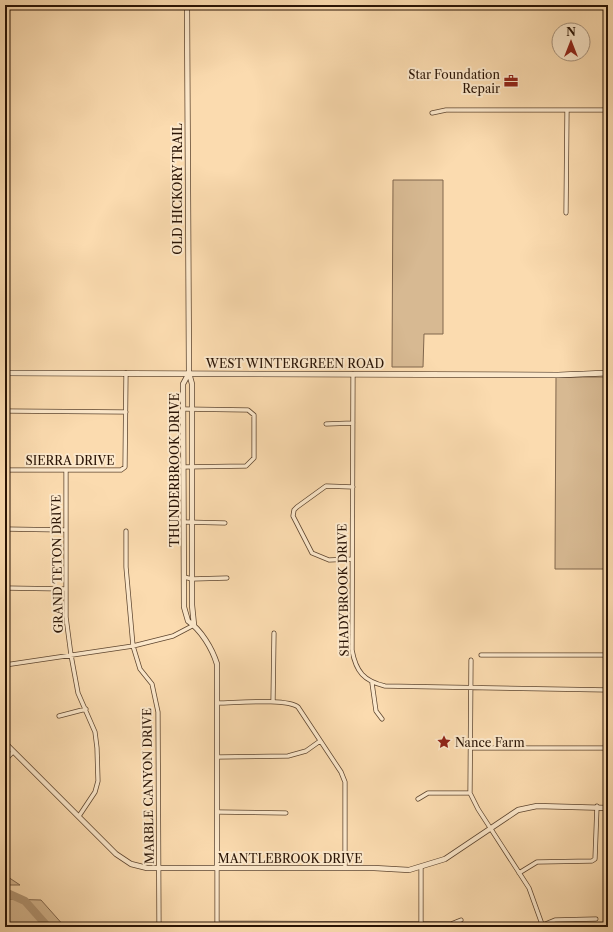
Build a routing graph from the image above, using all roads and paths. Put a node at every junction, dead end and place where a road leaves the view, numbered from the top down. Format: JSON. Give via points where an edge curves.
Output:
{"nodes":[{"id":1,"x":187,"y":5,"type":"edge"},
{"id":2,"x":567,"y":110,"type":"junction"},
{"id":3,"x":608,"y":110,"type":"edge"},
{"id":4,"x":432,"y":113,"type":"dead end"},
{"id":5,"x":566,"y":213,"type":"dead end"},
{"id":6,"x":5,"y":373,"type":"edge"},
{"id":7,"x":126,"y":373,"type":"junction"},
{"id":8,"x":189,"y":373,"type":"junction"},
{"id":9,"x":353,"y":374,"type":"junction"},
{"id":10,"x":607,"y":375,"type":"edge"},
{"id":11,"x":191,"y":409,"type":"junction"},
{"id":12,"x":183,"y":410,"type":"junction"},
{"id":13,"x":5,"y":411,"type":"edge"},
{"id":14,"x":126,"y":412,"type":"junction"},
{"id":15,"x":353,"y":423,"type":"junction"},
{"id":16,"x":326,"y":424,"type":"dead end"},
{"id":17,"x":191,"y":466,"type":"junction"},
{"id":18,"x":183,"y":467,"type":"junction"},
{"id":19,"x":5,"y":470,"type":"edge"},
{"id":20,"x":66,"y":470,"type":"junction"},
{"id":21,"x":353,"y":487,"type":"junction"},
{"id":22,"x":184,"y":522,"type":"junction"},
{"id":23,"x":192,"y":522,"type":"junction"},
{"id":24,"x":225,"y":523,"type":"dead end"},
{"id":25,"x":5,"y":529,"type":"edge"},
{"id":26,"x":65,"y":530,"type":"junction"},
{"id":27,"x":126,"y":531,"type":"dead end"},
{"id":28,"x":352,"y":558,"type":"junction"},
{"id":29,"x":184,"y":577,"type":"junction"},
{"id":30,"x":227,"y":578,"type":"dead end"},
{"id":31,"x":192,"y":579,"type":"junction"},
{"id":32,"x":5,"y":588,"type":"edge"},
{"id":33,"x":66,"y":589,"type":"junction"},
{"id":34,"x":194,"y":625,"type":"junction"},
{"id":35,"x":274,"y":633,"type":"dead end"},
{"id":36,"x":133,"y":646,"type":"junction"},
{"id":37,"x":71,"y":655,"type":"junction"},
{"id":38,"x":481,"y":655,"type":"dead end"},
{"id":39,"x":608,"y":655,"type":"edge"},
{"id":40,"x":471,"y":660,"type":"dead end"},
{"id":41,"x":5,"y":665,"type":"edge"},
{"id":42,"x":372,"y":683,"type":"junction"},
{"id":43,"x":470,"y":686,"type":"junction"},
{"id":44,"x":608,"y":690,"type":"edge"},
{"id":45,"x":273,"y":702,"type":"junction"},
{"id":46,"x":218,"y":703,"type":"junction"},
{"id":47,"x":86,"y":709,"type":"junction"},
{"id":48,"x":59,"y":716,"type":"dead end"},
{"id":49,"x":382,"y":719,"type":"dead end"},
{"id":50,"x":320,"y":741,"type":"junction"},
{"id":51,"x":5,"y":743,"type":"edge"},
{"id":52,"x":470,"y":748,"type":"junction"},
{"id":53,"x":608,"y":748,"type":"edge"},
{"id":54,"x":13,"y":752,"type":"junction"},
{"id":55,"x":218,"y":757,"type":"junction"},
{"id":56,"x":5,"y":760,"type":"edge"},
{"id":57,"x":470,"y":793,"type":"junction"},
{"id":58,"x":418,"y":799,"type":"dead end"},
{"id":59,"x":597,"y":806,"type":"junction"},
{"id":60,"x":608,"y":808,"type":"edge"},
{"id":61,"x":218,"y":812,"type":"junction"},
{"id":62,"x":286,"y":812,"type":"dead end"},
{"id":63,"x":79,"y":816,"type":"junction"},
{"id":64,"x":491,"y":830,"type":"junction"},
{"id":65,"x":421,"y":867,"type":"junction"},
{"id":66,"x":160,"y":868,"type":"junction"},
{"id":67,"x":217,"y":868,"type":"junction"},
{"id":68,"x":345,"y":868,"type":"junction"},
{"id":69,"x":519,"y":873,"type":"junction"},
{"id":70,"x":596,"y":919,"type":"dead end"},
{"id":71,"x":461,"y":920,"type":"dead end"},
{"id":72,"x":217,"y":925,"type":"edge"},
{"id":73,"x":421,"y":926,"type":"edge"},
{"id":74,"x":543,"y":926,"type":"edge"},
{"id":75,"x":159,"y":927,"type":"edge"}],
"edges":[{"from":1,"to":8,"type":"street","name":"OLD HICKORY TRAIL"},
{"from":2,"to":3,"type":"street"},
{"from":2,"to":4,"type":"street","via":[[446,110]]},
{"from":2,"to":5,"type":"street"},
{"from":6,"to":7,"type":"main road","name":"WEST WINTERGREEN ROAD"},
{"from":7,"to":8,"type":"main road","name":"WEST WINTERGREEN ROAD"},
{"from":7,"to":14,"type":"street"},
{"from":8,"to":9,"type":"main road","name":"WEST WINTERGREEN ROAD"},
{"from":8,"to":11,"type":"street","name":"THUNDERBROOK DRIVE","via":[[192,384]]},
{"from":8,"to":12,"type":"street","name":"THUNDERBROOK DRIVE","via":[[183,384]]},
{"from":9,"to":10,"type":"main road","name":"WEST WINTERGREEN ROAD"},
{"from":9,"to":15,"type":"street","name":"SHADYBROOK DRIVE"},
{"from":11,"to":12,"type":"street"},
{"from":11,"to":17,"type":"street","name":"THUNDERBROOK DRIVE"},
{"from":11,"to":17,"type":"street","via":[[248,410],[254,415],[255,438],[254,458],[246,466]]},
{"from":12,"to":18,"type":"street","name":"THUNDERBROOK DRIVE"},
{"from":13,"to":14,"type":"street"},
{"from":14,"to":20,"type":"street","name":"SIERRA DRIVE","via":[[125,467],[121,470]]},
{"from":15,"to":16,"type":"street"},
{"from":15,"to":21,"type":"street","name":"SHADYBROOK DRIVE"},
{"from":17,"to":18,"type":"street"},
{"from":17,"to":23,"type":"street","name":"THUNDERBROOK DRIVE"},
{"from":18,"to":22,"type":"street","name":"THUNDERBROOK DRIVE"},
{"from":19,"to":20,"type":"street","name":"SIERRA DRIVE"},
{"from":20,"to":26,"type":"street","name":"GRAND TETON DRIVE"},
{"from":21,"to":28,"type":"street","name":"SHADYBROOK DRIVE"},
{"from":21,"to":28,"type":"street","via":[[326,486],[297,507],[293,516],[312,553],[329,560]]},
{"from":22,"to":23,"type":"street"},
{"from":22,"to":29,"type":"street","name":"THUNDERBROOK DRIVE"},
{"from":23,"to":24,"type":"street"},
{"from":23,"to":31,"type":"street","name":"THUNDERBROOK DRIVE"},
{"from":25,"to":26,"type":"street"},
{"from":26,"to":33,"type":"street","name":"GRAND TETON DRIVE"},
{"from":27,"to":36,"type":"street","name":"MARBLE CANYON DRIVE","via":[[128,598]]},
{"from":28,"to":42,"type":"street","name":"SHADYBROOK DRIVE","via":[[353,657],[357,670]]},
{"from":29,"to":31,"type":"street"},
{"from":29,"to":34,"type":"street","name":"THUNDERBROOK DRIVE","via":[[184,607],[188,621]]},
{"from":30,"to":31,"type":"street"},
{"from":31,"to":34,"type":"street","name":"THUNDERBROOK DRIVE"},
{"from":32,"to":33,"type":"street"},
{"from":33,"to":37,"type":"street","name":"GRAND TETON DRIVE","via":[[66,617]]},
{"from":34,"to":36,"type":"street","via":[[173,636]]},
{"from":34,"to":46,"type":"street","name":"THUNDERBROOK DRIVE","via":[[217,664]]},
{"from":35,"to":45,"type":"street"},
{"from":36,"to":37,"type":"street"},
{"from":36,"to":66,"type":"street","name":"MARBLE CANYON DRIVE","via":[[140,669],[152,684],[158,712]]},
{"from":37,"to":41,"type":"street"},
{"from":37,"to":47,"type":"street","name":"GRAND TETON DRIVE","via":[[78,693]]},
{"from":38,"to":39,"type":"street"},
{"from":40,"to":43,"type":"street"},
{"from":42,"to":43,"type":"street","via":[[385,686]]},
{"from":42,"to":49,"type":"street","via":[[376,711]]},
{"from":43,"to":44,"type":"street"},
{"from":43,"to":52,"type":"street"},
{"from":45,"to":46,"type":"street"},
{"from":45,"to":50,"type":"street","via":[[295,705]]},
{"from":46,"to":55,"type":"street","name":"THUNDERBROOK DRIVE"},
{"from":47,"to":48,"type":"street"},
{"from":47,"to":63,"type":"street","name":"GRAND TETON DRIVE","via":[[95,732],[98,781]]},
{"from":50,"to":55,"type":"street","via":[[306,751],[288,756]]},
{"from":50,"to":68,"type":"street","via":[[341,772],[344,782]]},
{"from":51,"to":54,"type":"street","name":"MANTLEBROOK DRIVE"},
{"from":52,"to":53,"type":"street"},
{"from":52,"to":57,"type":"street"},
{"from":54,"to":56,"type":"street"},
{"from":54,"to":63,"type":"street","name":"MANTLEBROOK DRIVE"},
{"from":55,"to":61,"type":"street","name":"THUNDERBROOK DRIVE"},
{"from":57,"to":58,"type":"street","via":[[428,794]]},
{"from":57,"to":64,"type":"street"},
{"from":59,"to":60,"type":"street","name":"MANTLEBROOK DRIVE"},
{"from":59,"to":64,"type":"street","name":"MANTLEBROOK DRIVE","via":[[537,806],[518,810]]},
{"from":59,"to":69,"type":"street","via":[[595,859],[592,862],[537,862]]},
{"from":61,"to":62,"type":"street"},
{"from":61,"to":67,"type":"street","name":"THUNDERBROOK DRIVE"},
{"from":63,"to":66,"type":"street","name":"MANTLEBROOK DRIVE","via":[[116,854],[131,864]]},
{"from":64,"to":65,"type":"street","name":"MANTLEBROOK DRIVE","via":[[444,858]]},
{"from":64,"to":69,"type":"street"},
{"from":65,"to":68,"type":"street","name":"MANTLEBROOK DRIVE","via":[[409,870]]},
{"from":65,"to":73,"type":"street"},
{"from":66,"to":67,"type":"street","name":"MANTLEBROOK DRIVE"},
{"from":66,"to":75,"type":"street","name":"MARBLE CANYON DRIVE"},
{"from":67,"to":68,"type":"street","name":"MANTLEBROOK DRIVE"},
{"from":67,"to":72,"type":"street","name":"THUNDERBROOK DRIVE"},
{"from":69,"to":74,"type":"street","via":[[529,888]]},
{"from":70,"to":74,"type":"street","via":[[555,920]]},
{"from":71,"to":73,"type":"street","via":[[451,924]]},
{"from":72,"to":73,"type":"street"}]}
